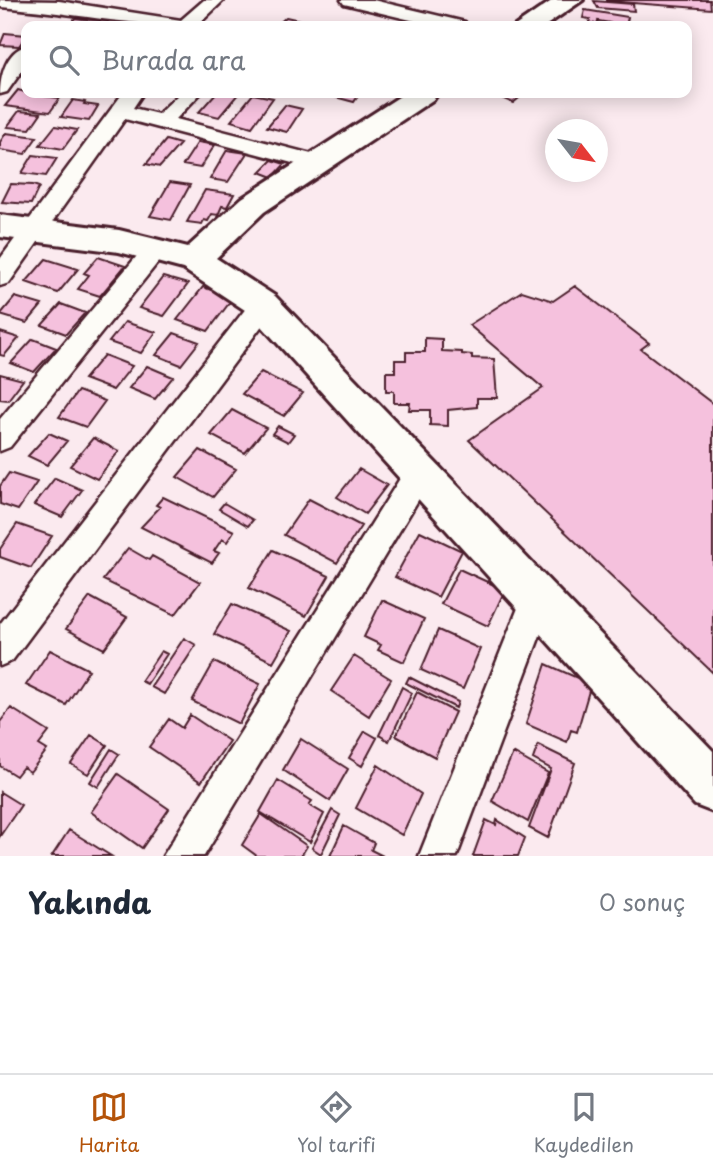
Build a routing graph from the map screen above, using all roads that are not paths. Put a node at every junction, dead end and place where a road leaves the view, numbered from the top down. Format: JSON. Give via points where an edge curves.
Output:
{"nodes":[{"id":1,"x":215,"y":0,"type":"edge"},
{"id":2,"x":350,"y":0,"type":"edge"},
{"id":3,"x":571,"y":0,"type":"edge"},
{"id":4,"x":0,"y":2,"type":"edge"},
{"id":5,"x":59,"y":6,"type":"junction"},
{"id":6,"x":48,"y":21,"type":"edge"},
{"id":7,"x":152,"y":21,"type":"edge"},
{"id":8,"x":189,"y":21,"type":"edge"},
{"id":9,"x":437,"y":21,"type":"edge"},
{"id":10,"x":536,"y":21,"type":"edge"},
{"id":11,"x":21,"y":59,"type":"edge"},
{"id":12,"x":0,"y":88,"type":"edge"},
{"id":13,"x":186,"y":98,"type":"edge"},
{"id":14,"x":416,"y":98,"type":"edge"},
{"id":15,"x":127,"y":102,"type":"edge"},
{"id":16,"x":162,"y":122,"type":"junction"},
{"id":17,"x":315,"y":162,"type":"junction"},
{"id":18,"x":18,"y":228,"type":"edge"},
{"id":19,"x":155,"y":250,"type":"junction"},
{"id":20,"x":194,"y":260,"type":"junction"},
{"id":21,"x":0,"y":277,"type":"edge"},
{"id":22,"x":263,"y":305,"type":"junction"},
{"id":23,"x":0,"y":439,"type":"edge"},
{"id":24,"x":419,"y":472,"type":"junction"},
{"id":25,"x":538,"y":598,"type":"junction"},
{"id":26,"x":0,"y":650,"type":"edge"},
{"id":27,"x":713,"y":787,"type":"edge"},
{"id":28,"x":182,"y":856,"type":"edge"},
{"id":29,"x":438,"y":856,"type":"edge"}],
"edges":[{"from":1,"to":8,"type":"street"},
{"from":2,"to":9,"type":"street"},
{"from":3,"to":10,"type":"street"},
{"from":4,"to":5,"type":"street"},
{"from":5,"to":6,"type":"street"},
{"from":5,"to":7,"type":"street"},
{"from":11,"to":12,"type":"street"},
{"from":13,"to":16,"type":"street"},
{"from":14,"to":17,"type":"street"},
{"from":15,"to":16,"type":"street"},
{"from":15,"to":18,"type":"street"},
{"from":16,"to":17,"type":"street"},
{"from":17,"to":20,"type":"street","via":[[253,205]]},
{"from":18,"to":19,"type":"street"},
{"from":18,"to":21,"type":"street"},
{"from":19,"to":20,"type":"street"},
{"from":19,"to":23,"type":"street"},
{"from":20,"to":22,"type":"street"},
{"from":22,"to":24,"type":"street"},
{"from":22,"to":26,"type":"street"},
{"from":24,"to":25,"type":"street"},
{"from":24,"to":28,"type":"street"},
{"from":25,"to":27,"type":"street"},
{"from":25,"to":29,"type":"street"}]}
